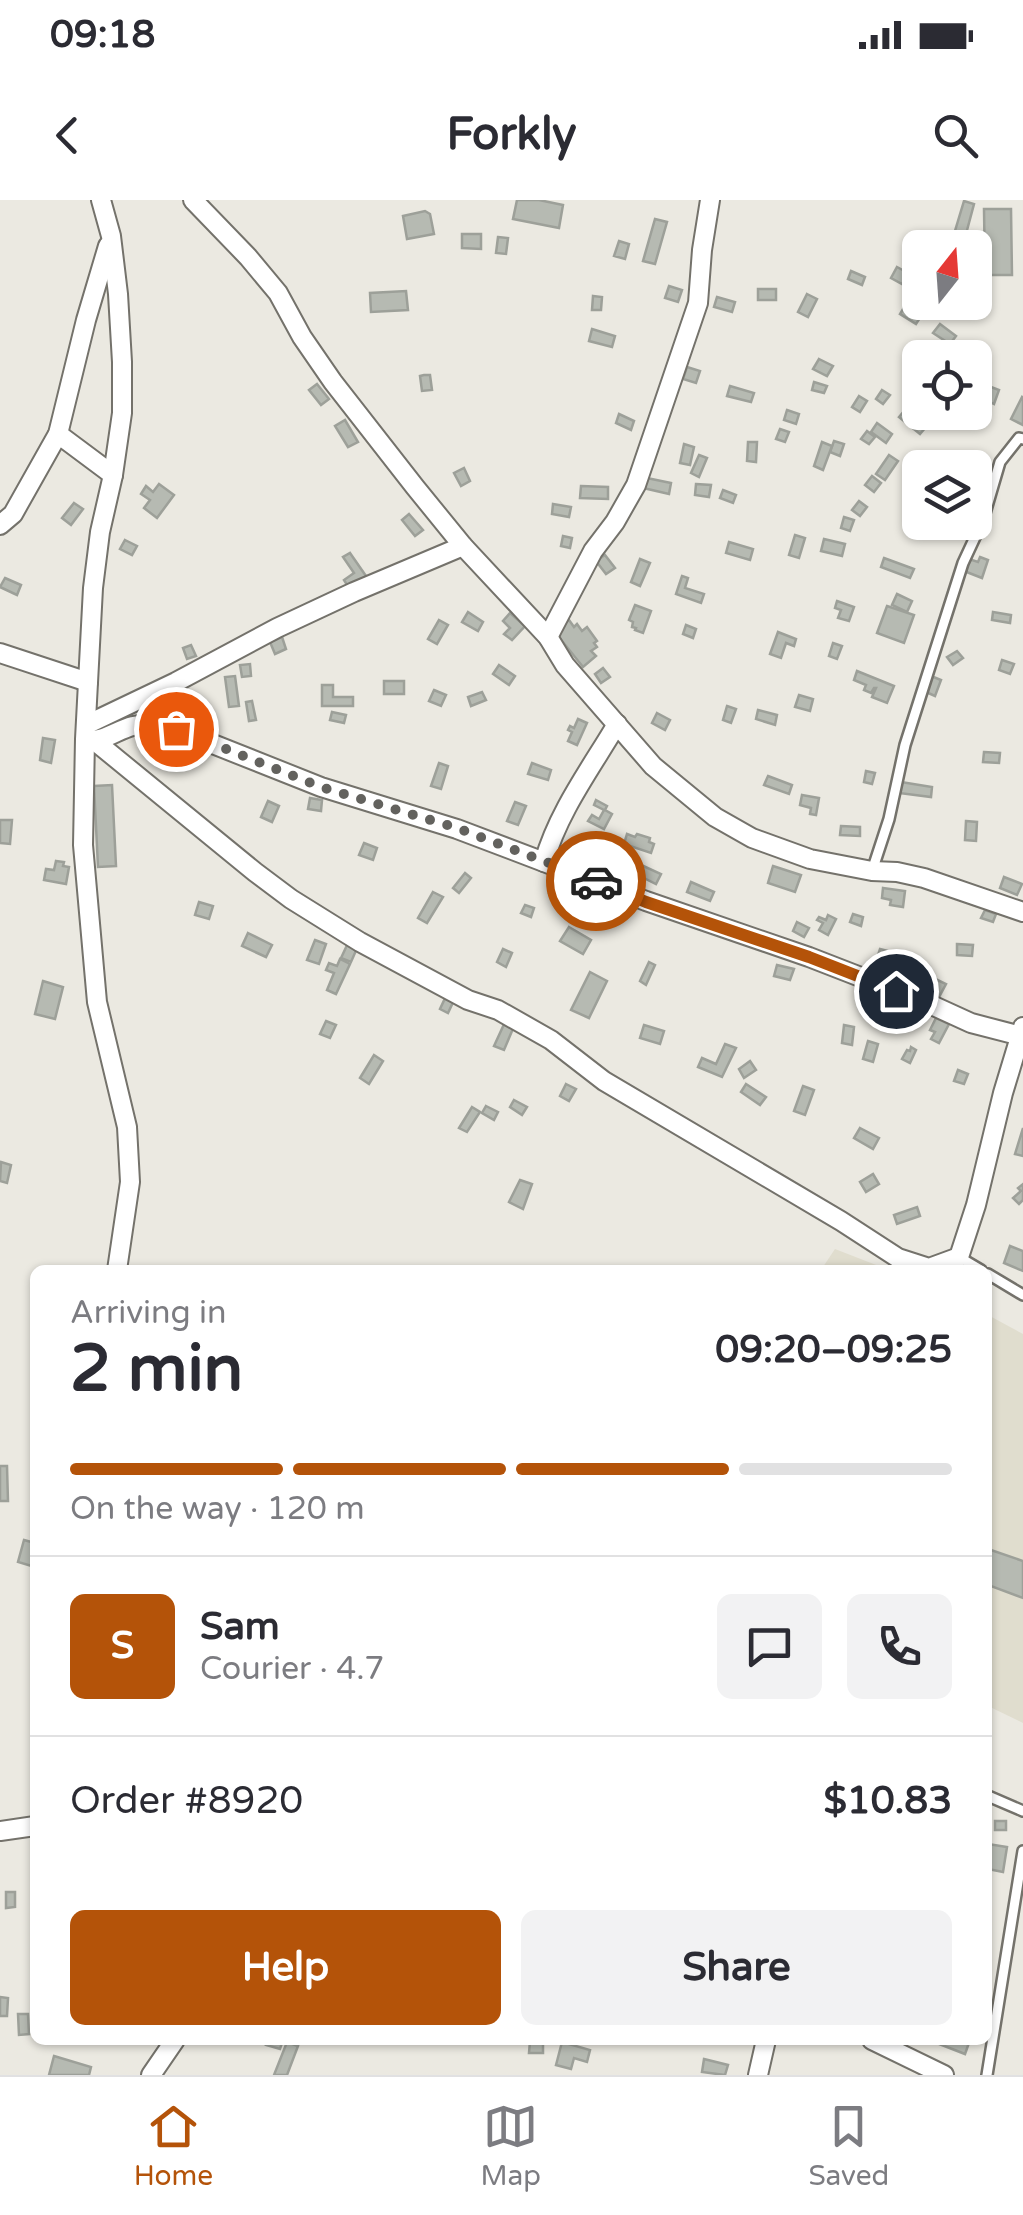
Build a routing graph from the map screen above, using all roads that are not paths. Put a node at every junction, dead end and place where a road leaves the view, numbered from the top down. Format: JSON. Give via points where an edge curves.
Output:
{"nodes":[{"id":1,"x":101,"y":200,"type":"edge"},
{"id":2,"x":193,"y":200,"type":"edge"},
{"id":3,"x":710,"y":200,"type":"edge"},
{"id":4,"x":110,"y":236,"type":"junction"},
{"id":5,"x":58,"y":434,"type":"junction"},
{"id":6,"x":1023,"y":439,"type":"edge"},
{"id":7,"x":112,"y":475,"type":"junction"},
{"id":8,"x":0,"y":525,"type":"edge"},
{"id":9,"x":463,"y":546,"type":"junction"},
{"id":10,"x":548,"y":636,"type":"junction"},
{"id":11,"x":0,"y":654,"type":"edge"},
{"id":12,"x":88,"y":682,"type":"junction"},
{"id":13,"x":618,"y":724,"type":"junction"},
{"id":14,"x":89,"y":735,"type":"junction"},
{"id":15,"x":544,"y":862,"type":"junction"},
{"id":16,"x":872,"y":871,"type":"junction"},
{"id":17,"x":1023,"y":912,"type":"edge"},
{"id":18,"x":1022,"y":1032,"type":"edge"},
{"id":19,"x":959,"y":1257,"type":"junction"},
{"id":20,"x":118,"y":1265,"type":"edge"},
{"id":21,"x":920,"y":1265,"type":"edge"},
{"id":22,"x":937,"y":1265,"type":"edge"},
{"id":23,"x":973,"y":1265,"type":"edge"},
{"id":24,"x":992,"y":1276,"type":"edge"},
{"id":25,"x":1023,"y":1295,"type":"edge"},
{"id":26,"x":992,"y":1798,"type":"edge"},
{"id":27,"x":1023,"y":1811,"type":"edge"},
{"id":28,"x":30,"y":1827,"type":"edge"},
{"id":29,"x":0,"y":1831,"type":"edge"},
{"id":30,"x":1023,"y":1851,"type":"edge"},
{"id":31,"x":992,"y":2044,"type":"edge"},
{"id":32,"x":172,"y":2045,"type":"edge"},
{"id":33,"x":765,"y":2045,"type":"edge"},
{"id":34,"x":882,"y":2045,"type":"edge"},
{"id":35,"x":992,"y":2045,"type":"edge"},
{"id":36,"x":151,"y":2075,"type":"edge"},
{"id":37,"x":758,"y":2075,"type":"edge"},
{"id":38,"x":944,"y":2075,"type":"edge"},
{"id":39,"x":987,"y":2075,"type":"edge"}],
"edges":[{"from":1,"to":4,"type":"street"},
{"from":2,"to":9,"type":"street","via":[[278,294],[333,382]]},
{"from":3,"to":10,"type":"street","via":[[698,303],[636,485]]},
{"from":4,"to":5,"type":"street"},
{"from":4,"to":7,"type":"street","via":[[122,362]]},
{"from":5,"to":7,"type":"street"},
{"from":5,"to":8,"type":"street","via":[[14,514]]},
{"from":6,"to":16,"type":"lane","via":[[1000,462],[963,564]]},
{"from":7,"to":12,"type":"street","via":[[93,588]]},
{"from":9,"to":10,"type":"street"},
{"from":9,"to":14,"type":"street","via":[[278,628]]},
{"from":10,"to":13,"type":"street","via":[[564,665]]},
{"from":11,"to":12,"type":"street"},
{"from":12,"to":14,"type":"street"},
{"from":13,"to":15,"type":"street","via":[[561,819]]},
{"from":13,"to":16,"type":"street","via":[[653,766],[714,817],[810,859]]},
{"from":14,"to":15,"type":"street","via":[[132,726],[176,729],[321,787]]},
{"from":14,"to":20,"type":"street","via":[[83,845],[97,1002],[127,1128],[130,1182]]},
{"from":14,"to":21,"type":"street","via":[[291,899],[551,1040],[604,1081]]},
{"from":15,"to":18,"type":"street","via":[[971,1023]]},
{"from":16,"to":17,"type":"street","via":[[924,878]]},
{"from":18,"to":19,"type":"street"},
{"from":19,"to":22,"type":"street"},
{"from":19,"to":23,"type":"lane"},
{"from":24,"to":25,"type":"lane"},
{"from":26,"to":27,"type":"lane"},
{"from":28,"to":29,"type":"street"},
{"from":30,"to":31,"type":"lane"},
{"from":32,"to":36,"type":"street"},
{"from":33,"to":37,"type":"street"},
{"from":34,"to":38,"type":"street"},
{"from":35,"to":39,"type":"lane"}]}
